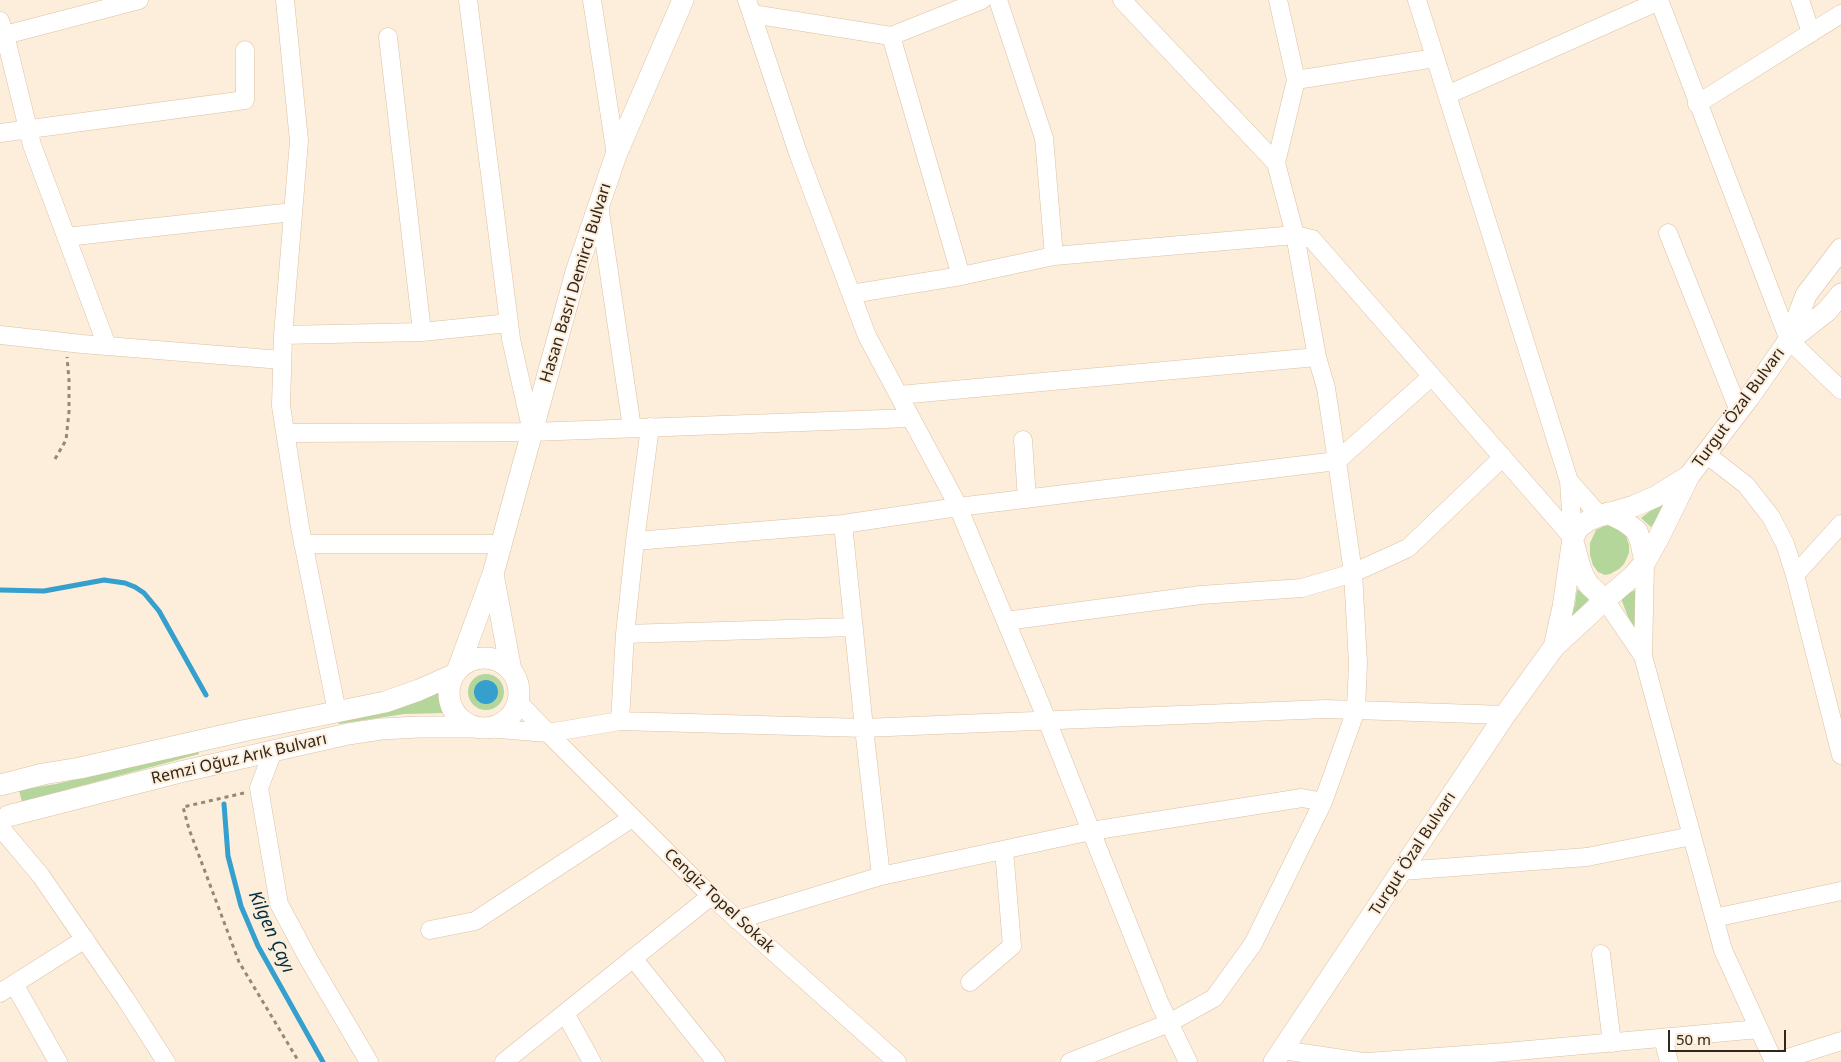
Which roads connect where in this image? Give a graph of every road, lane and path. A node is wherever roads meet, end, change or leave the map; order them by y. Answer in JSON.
{"nodes":[{"id":1,"x":139,"y":0,"type":"edge"},
{"id":2,"x":285,"y":0,"type":"edge"},
{"id":3,"x":468,"y":0,"type":"edge"},
{"id":4,"x":592,"y":0,"type":"edge"},
{"id":5,"x":683,"y":0,"type":"edge"},
{"id":6,"x":982,"y":0,"type":"edge"},
{"id":7,"x":998,"y":0,"type":"edge"},
{"id":8,"x":1122,"y":0,"type":"edge"},
{"id":9,"x":1278,"y":0,"type":"edge"},
{"id":10,"x":1417,"y":0,"type":"edge"},
{"id":11,"x":1659,"y":0,"type":"edge"},
{"id":12,"x":1800,"y":0,"type":"edge"},
{"id":13,"x":749,"y":7,"type":"edge"},
{"id":14,"x":1841,"y":14,"type":"edge"},
{"id":15,"x":3,"y":28,"type":"edge"},
{"id":16,"x":1811,"y":32,"type":"junction"},
{"id":17,"x":891,"y":36,"type":"junction"},
{"id":18,"x":388,"y":37,"type":"dead end"},
{"id":19,"x":245,"y":50,"type":"dead end"},
{"id":20,"x":1435,"y":58,"type":"junction"},
{"id":21,"x":1296,"y":80,"type":"junction"},
{"id":22,"x":1447,"y":95,"type":"junction"},
{"id":23,"x":1697,"y":104,"type":"junction"},
{"id":24,"x":28,"y":128,"type":"junction"},
{"id":25,"x":0,"y":133,"type":"edge"},
{"id":26,"x":616,"y":155,"type":"junction"},
{"id":27,"x":1276,"y":163,"type":"junction"},
{"id":28,"x":599,"y":205,"type":"junction"},
{"id":29,"x":293,"y":212,"type":"junction"},
{"id":30,"x":1668,"y":233,"type":"dead end"},
{"id":31,"x":1295,"y":235,"type":"junction"},
{"id":32,"x":66,"y":237,"type":"junction"},
{"id":33,"x":1841,"y":249,"type":"edge"},
{"id":34,"x":1054,"y":256,"type":"junction"},
{"id":35,"x":962,"y":276,"type":"junction"},
{"id":36,"x":851,"y":294,"type":"junction"},
{"id":37,"x":1841,"y":294,"type":"edge"},
{"id":38,"x":509,"y":323,"type":"junction"},
{"id":39,"x":422,"y":332,"type":"junction"},
{"id":40,"x":0,"y":335,"type":"edge"},
{"id":41,"x":283,"y":335,"type":"junction"},
{"id":42,"x":1789,"y":340,"type":"junction"},
{"id":43,"x":65,"y":342,"type":"junction"},
{"id":44,"x":107,"y":346,"type":"junction"},
{"id":45,"x":1317,"y":357,"type":"junction"},
{"id":46,"x":282,"y":360,"type":"junction"},
{"id":47,"x":1432,"y":376,"type":"junction"},
{"id":48,"x":1841,"y":390,"type":"edge"},
{"id":49,"x":899,"y":395,"type":"junction"},
{"id":50,"x":1739,"y":410,"type":"junction"},
{"id":51,"x":911,"y":418,"type":"junction"},
{"id":52,"x":650,"y":427,"type":"junction"},
{"id":53,"x":632,"y":428,"type":"junction"},
{"id":54,"x":532,"y":432,"type":"junction"},
{"id":55,"x":286,"y":433,"type":"junction"},
{"id":56,"x":1022,"y":440,"type":"dead end"},
{"id":57,"x":1706,"y":454,"type":"junction"},
{"id":58,"x":1503,"y":458,"type":"junction"},
{"id":59,"x":55,"y":459,"type":"dead end"},
{"id":60,"x":1337,"y":461,"type":"junction"},
{"id":61,"x":1689,"y":476,"type":"junction"},
{"id":62,"x":1569,"y":481,"type":"junction"},
{"id":63,"x":1027,"y":499,"type":"junction"},
{"id":64,"x":958,"y":508,"type":"junction"},
{"id":65,"x":1604,"y":514,"type":"junction"},
{"id":66,"x":844,"y":524,"type":"junction"},
{"id":67,"x":1841,"y":524,"type":"edge"},
{"id":68,"x":1572,"y":538,"type":"junction"},
{"id":69,"x":634,"y":541,"type":"junction"},
{"id":70,"x":304,"y":544,"type":"junction"},
{"id":71,"x":502,"y":544,"type":"junction"},
{"id":72,"x":1645,"y":562,"type":"junction"},
{"id":73,"x":1353,"y":573,"type":"junction"},
{"id":74,"x":494,"y":574,"type":"junction"},
{"id":75,"x":1795,"y":575,"type":"junction"},
{"id":76,"x":1604,"y":600,"type":"junction"},
{"id":77,"x":1006,"y":621,"type":"junction"},
{"id":78,"x":854,"y":626,"type":"junction"},
{"id":79,"x":624,"y":634,"type":"junction"},
{"id":80,"x":1554,"y":647,"type":"junction"},
{"id":81,"x":1643,"y":656,"type":"junction"},
{"id":82,"x":510,"y":670,"type":"junction"},
{"id":83,"x":455,"y":672,"type":"junction"},
{"id":84,"x":518,"y":702,"type":"junction"},
{"id":85,"x":1356,"y":710,"type":"junction"},
{"id":86,"x":337,"y":712,"type":"junction"},
{"id":87,"x":1505,"y":715,"type":"junction"},
{"id":88,"x":1047,"y":720,"type":"junction"},
{"id":89,"x":620,"y":721,"type":"junction"},
{"id":90,"x":480,"y":728,"type":"junction"},
{"id":91,"x":864,"y":728,"type":"junction"},
{"id":92,"x":548,"y":733,"type":"junction"},
{"id":93,"x":273,"y":751,"type":"junction"},
{"id":94,"x":1841,"y":755,"type":"edge"},
{"id":95,"x":0,"y":785,"type":"edge"},
{"id":96,"x":0,"y":790,"type":"edge"},
{"id":97,"x":240,"y":794,"type":"dead end"},
{"id":98,"x":1323,"y":802,"type":"junction"},
{"id":99,"x":632,"y":818,"type":"junction"},
{"id":100,"x":3,"y":822,"type":"edge"},
{"id":101,"x":1091,"y":831,"type":"junction"},
{"id":102,"x":1692,"y":836,"type":"junction"},
{"id":103,"x":1004,"y":850,"type":"junction"},
{"id":104,"x":1402,"y":871,"type":"junction"},
{"id":105,"x":881,"y":876,"type":"junction"},
{"id":106,"x":1841,"y":891,"type":"edge"},
{"id":107,"x":710,"y":896,"type":"junction"},
{"id":108,"x":1714,"y":918,"type":"junction"},
{"id":109,"x":737,"y":920,"type":"junction"},
{"id":110,"x":430,"y":930,"type":"dead end"},
{"id":111,"x":85,"y":939,"type":"junction"},
{"id":112,"x":1601,"y":954,"type":"dead end"},
{"id":113,"x":633,"y":958,"type":"junction"},
{"id":114,"x":970,"y":982,"type":"dead end"},
{"id":115,"x":7,"y":989,"type":"edge"},
{"id":116,"x":565,"y":1014,"type":"junction"},
{"id":117,"x":1169,"y":1023,"type":"junction"},
{"id":118,"x":1759,"y":1029,"type":"junction"},
{"id":119,"x":1663,"y":1038,"type":"junction"},
{"id":120,"x":1841,"y":1041,"type":"edge"},
{"id":121,"x":1612,"y":1043,"type":"junction"},
{"id":122,"x":1278,"y":1056,"type":"edge"},
{"id":123,"x":58,"y":1062,"type":"edge"},
{"id":124,"x":166,"y":1062,"type":"edge"},
{"id":125,"x":299,"y":1062,"type":"edge"},
{"id":126,"x":369,"y":1062,"type":"edge"},
{"id":127,"x":504,"y":1062,"type":"edge"},
{"id":128,"x":592,"y":1062,"type":"edge"},
{"id":129,"x":716,"y":1062,"type":"edge"},
{"id":130,"x":897,"y":1062,"type":"edge"},
{"id":131,"x":1070,"y":1062,"type":"edge"},
{"id":132,"x":1188,"y":1062,"type":"edge"},
{"id":133,"x":1365,"y":1062,"type":"edge"},
{"id":134,"x":1669,"y":1062,"type":"edge"},
{"id":135,"x":1774,"y":1062,"type":"edge"}],
"edges":[{"from":1,"to":15,"type":"street"},
{"from":2,"to":29,"type":"street"},
{"from":3,"to":38,"type":"street"},
{"from":4,"to":26,"type":"street"},
{"from":5,"to":26,"type":"main road","name":"Hasan Basri Demirci Bulvarı"},
{"from":6,"to":17,"type":"street"},
{"from":7,"to":34,"type":"street"},
{"from":8,"to":27,"type":"street"},
{"from":9,"to":21,"type":"street"},
{"from":10,"to":20,"type":"street"},
{"from":11,"to":22,"type":"street"},
{"from":11,"to":23,"type":"street"},
{"from":12,"to":16,"type":"street"},
{"from":13,"to":17,"type":"street"},
{"from":13,"to":36,"type":"street"},
{"from":14,"to":16,"type":"street"},
{"from":15,"to":24,"type":"street"},
{"from":16,"to":23,"type":"street"},
{"from":17,"to":35,"type":"street"},
{"from":18,"to":39,"type":"street"},
{"from":19,"to":24,"type":"street"},
{"from":20,"to":21,"type":"street"},
{"from":20,"to":22,"type":"street"},
{"from":21,"to":27,"type":"street"},
{"from":22,"to":62,"type":"street"},
{"from":23,"to":42,"type":"street"},
{"from":24,"to":25,"type":"street"},
{"from":24,"to":32,"type":"street"},
{"from":26,"to":28,"type":"main road","name":"Hasan Basri Demirci Bulvarı"},
{"from":27,"to":31,"type":"street"},
{"from":28,"to":53,"type":"street"},
{"from":28,"to":54,"type":"main road","name":"Hasan Basri Demirci Bulvarı"},
{"from":29,"to":32,"type":"street"},
{"from":29,"to":41,"type":"street"},
{"from":30,"to":50,"type":"street"},
{"from":31,"to":34,"type":"street"},
{"from":31,"to":45,"type":"street"},
{"from":31,"to":47,"type":"street"},
{"from":32,"to":44,"type":"street"},
{"from":33,"to":42,"type":"main road","name":"Turgut Özal Bulvarı"},
{"from":34,"to":35,"type":"street"},
{"from":35,"to":36,"type":"street"},
{"from":36,"to":49,"type":"street"},
{"from":37,"to":42,"type":"main road","name":"Turgut Özal Bulvarı"},
{"from":38,"to":39,"type":"street"},
{"from":38,"to":54,"type":"street"},
{"from":39,"to":41,"type":"street"},
{"from":40,"to":43,"type":"street"},
{"from":41,"to":46,"type":"street"},
{"from":42,"to":48,"type":"street"},
{"from":42,"to":50,"type":"main road","name":"Turgut Özal Bulvarı"},
{"from":43,"to":44,"type":"street"},
{"from":43,"to":59,"type":"path"},
{"from":44,"to":46,"type":"street"},
{"from":45,"to":49,"type":"street"},
{"from":45,"to":60,"type":"street"},
{"from":46,"to":55,"type":"street"},
{"from":47,"to":58,"type":"street"},
{"from":47,"to":60,"type":"street"},
{"from":49,"to":51,"type":"street"},
{"from":50,"to":57,"type":"main road","name":"Turgut Özal Bulvarı"},
{"from":51,"to":52,"type":"street"},
{"from":51,"to":64,"type":"street"},
{"from":52,"to":53,"type":"street"},
{"from":52,"to":69,"type":"street"},
{"from":53,"to":54,"type":"street"},
{"from":54,"to":55,"type":"street"},
{"from":54,"to":71,"type":"main road","name":"Hasan Basri Demirci Bulvarı"},
{"from":55,"to":70,"type":"street"},
{"from":56,"to":63,"type":"street"},
{"from":57,"to":61,"type":"main road","name":"Turgut Özal Bulvarı"},
{"from":57,"to":75,"type":"street"},
{"from":58,"to":68,"type":"street"},
{"from":58,"to":73,"type":"street"},
{"from":60,"to":63,"type":"street"},
{"from":60,"to":73,"type":"street"},
{"from":61,"to":65,"type":"main road","name":"Turgut Özal Bulvarı"},
{"from":61,"to":72,"type":"main road","name":"Turgut Özal Bulvarı"},
{"from":62,"to":65,"type":"street"},
{"from":62,"to":68,"type":"street"},
{"from":63,"to":64,"type":"street"},
{"from":64,"to":66,"type":"street"},
{"from":64,"to":77,"type":"street"},
{"from":65,"to":68,"type":"main road","name":"Turgut Özal Bulvarı"},
{"from":65,"to":72,"type":"main road"},
{"from":66,"to":69,"type":"street"},
{"from":66,"to":78,"type":"street"},
{"from":67,"to":75,"type":"street"},
{"from":68,"to":76,"type":"main road"},
{"from":68,"to":80,"type":"main road","name":"Turgut Özal Bulvarı"},
{"from":69,"to":79,"type":"street"},
{"from":70,"to":71,"type":"street"},
{"from":70,"to":86,"type":"street"},
{"from":71,"to":74,"type":"main road","name":"Hasan Basri Demirci Bulvarı"},
{"from":72,"to":76,"type":"main road","name":"Turgut Özal Bulvarı"},
{"from":72,"to":81,"type":"street"},
{"from":73,"to":77,"type":"street"},
{"from":73,"to":85,"type":"street"},
{"from":74,"to":82,"type":"main road","name":"Hasan Basri Demirci Bulvarı"},
{"from":74,"to":83,"type":"main road","name":"Hasan Basri Demirci Bulvarı"},
{"from":75,"to":94,"type":"street"},
{"from":76,"to":80,"type":"main road","name":"Turgut Özal Bulvarı"},
{"from":76,"to":81,"type":"street"},
{"from":77,"to":88,"type":"street"},
{"from":78,"to":79,"type":"street"},
{"from":78,"to":91,"type":"street"},
{"from":79,"to":89,"type":"street"},
{"from":80,"to":87,"type":"main road","name":"Turgut Özal Bulvarı"},
{"from":81,"to":102,"type":"street"},
{"from":82,"to":83,"type":"main road","name":"Remzi Oğuz Arık Bulvarı"},
{"from":82,"to":84,"type":"main road"},
{"from":83,"to":86,"type":"main road","name":"Remzi Oğuz Arık Bulvarı"},
{"from":83,"to":90,"type":"main road"},
{"from":84,"to":90,"type":"main road","name":"Remzi Oğuz Arık Bulvarı"},
{"from":84,"to":92,"type":"street","name":"Cengiz Topel Sokak"},
{"from":85,"to":87,"type":"street"},
{"from":85,"to":88,"type":"street"},
{"from":85,"to":98,"type":"street"},
{"from":86,"to":95,"type":"main road","name":"Remzi Oğuz Arık Bulvarı"},
{"from":87,"to":104,"type":"main road","name":"Turgut Özal Bulvarı"},
{"from":88,"to":91,"type":"street"},
{"from":88,"to":101,"type":"street"},
{"from":89,"to":91,"type":"street"},
{"from":89,"to":92,"type":"street"},
{"from":90,"to":92,"type":"street"},
{"from":90,"to":93,"type":"main road","name":"Remzi Oğuz Arık Bulvarı"},
{"from":91,"to":105,"type":"street"},
{"from":92,"to":99,"type":"street","name":"Cengiz Topel Sokak"},
{"from":93,"to":100,"type":"main road","name":"Remzi Oğuz Arık Bulvarı"},
{"from":93,"to":126,"type":"street"},
{"from":96,"to":100,"type":"main road"},
{"from":97,"to":125,"type":"path"},
{"from":98,"to":101,"type":"street"},
{"from":98,"to":117,"type":"street"},
{"from":99,"to":107,"type":"street","name":"Cengiz Topel Sokak"},
{"from":99,"to":110,"type":"street"},
{"from":100,"to":111,"type":"street"},
{"from":101,"to":103,"type":"street"},
{"from":101,"to":117,"type":"street"},
{"from":102,"to":104,"type":"street"},
{"from":102,"to":108,"type":"street"},
{"from":103,"to":105,"type":"street"},
{"from":103,"to":114,"type":"street"},
{"from":104,"to":122,"type":"main road","name":"Turgut Özal Bulvarı"},
{"from":105,"to":109,"type":"street"},
{"from":106,"to":108,"type":"street"},
{"from":107,"to":109,"type":"street","name":"Cengiz Topel Sokak"},
{"from":107,"to":113,"type":"street"},
{"from":108,"to":118,"type":"street"},
{"from":109,"to":130,"type":"street","name":"Cengiz Topel Sokak"},
{"from":111,"to":115,"type":"street"},
{"from":111,"to":124,"type":"street"},
{"from":112,"to":121,"type":"street"},
{"from":113,"to":116,"type":"street"},
{"from":113,"to":129,"type":"street"},
{"from":115,"to":123,"type":"street"},
{"from":116,"to":127,"type":"street"},
{"from":116,"to":128,"type":"street"},
{"from":117,"to":131,"type":"street"},
{"from":117,"to":132,"type":"street"},
{"from":118,"to":119,"type":"street"},
{"from":118,"to":135,"type":"street"},
{"from":119,"to":121,"type":"street"},
{"from":119,"to":134,"type":"street"},
{"from":120,"to":135,"type":"street"},
{"from":121,"to":133,"type":"street"},
{"from":122,"to":133,"type":"street"}]}
